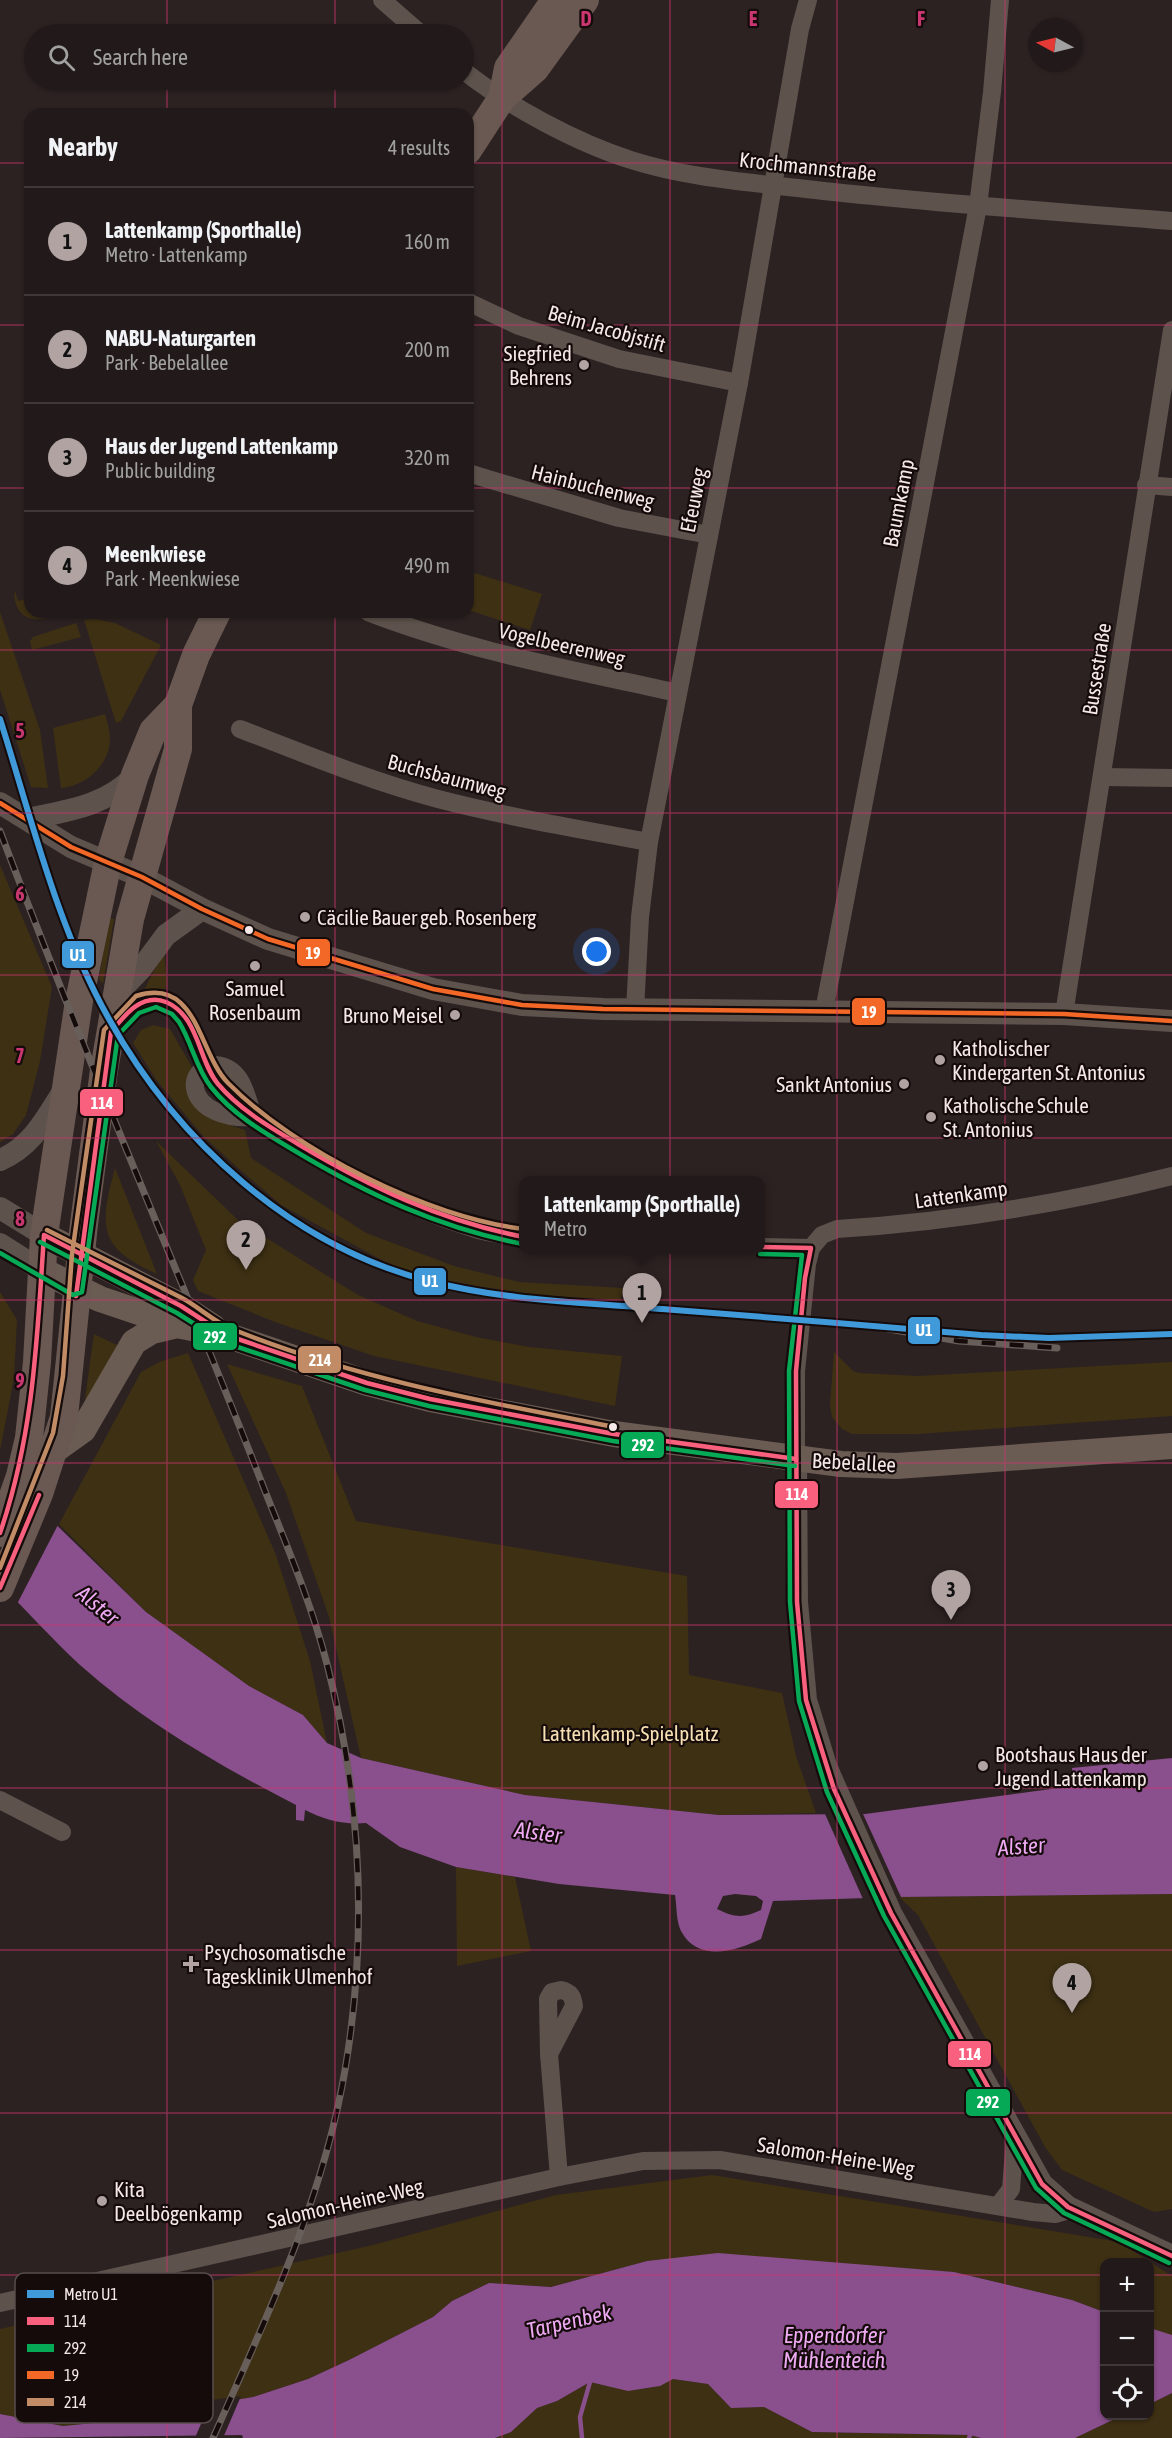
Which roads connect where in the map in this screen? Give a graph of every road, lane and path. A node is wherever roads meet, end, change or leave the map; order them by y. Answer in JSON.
{"nodes":[{"id":1,"x":382,"y":0,"type":"edge"},
{"id":2,"x":555,"y":0,"type":"edge"},
{"id":3,"x":585,"y":0,"type":"edge"},
{"id":4,"x":808,"y":0,"type":"edge"},
{"id":5,"x":1000,"y":0,"type":"edge"},
{"id":6,"x":410,"y":24,"type":"edge"},
{"id":7,"x":474,"y":78,"type":"edge"},
{"id":8,"x":502,"y":98,"type":"junction"},
{"id":9,"x":474,"y":141,"type":"edge"},
{"id":10,"x":771,"y":185,"type":"junction"},
{"id":11,"x":978,"y":206,"type":"junction"},
{"id":12,"x":1172,"y":221,"type":"edge"},
{"id":13,"x":474,"y":305,"type":"edge"},
{"id":14,"x":1172,"y":330,"type":"edge"},
{"id":15,"x":739,"y":382,"type":"junction"},
{"id":16,"x":474,"y":475,"type":"edge"},
{"id":17,"x":1146,"y":484,"type":"junction"},
{"id":18,"x":1172,"y":487,"type":"edge"},
{"id":19,"x":709,"y":536,"type":"junction"},
{"id":20,"x":214,"y":618,"type":"edge"},
{"id":21,"x":386,"y":618,"type":"edge"},
{"id":22,"x":678,"y":693,"type":"junction"},
{"id":23,"x":178,"y":705,"type":"junction"},
{"id":24,"x":240,"y":729,"type":"dead end"},
{"id":25,"x":135,"y":776,"type":"junction"},
{"id":26,"x":1102,"y":777,"type":"junction"},
{"id":27,"x":1172,"y":778,"type":"edge"},
{"id":28,"x":0,"y":803,"type":"edge"},
{"id":29,"x":27,"y":819,"type":"junction"},
{"id":30,"x":649,"y":842,"type":"junction"},
{"id":31,"x":108,"y":862,"type":"junction"},
{"id":32,"x":142,"y":876,"type":"junction"},
{"id":33,"x":202,"y":909,"type":"junction"},
{"id":34,"x":118,"y":993,"type":"junction"},
{"id":35,"x":635,"y":1010,"type":"junction"},
{"id":36,"x":824,"y":1011,"type":"junction"},
{"id":37,"x":1064,"y":1014,"type":"junction"},
{"id":38,"x":1172,"y":1021,"type":"edge"},
{"id":39,"x":111,"y":1032,"type":"junction"},
{"id":40,"x":206,"y":1067,"type":"junction"},
{"id":41,"x":68,"y":1084,"type":"junction"},
{"id":42,"x":253,"y":1116,"type":"junction"},
{"id":43,"x":0,"y":1161,"type":"edge"},
{"id":44,"x":1172,"y":1176,"type":"edge"},
{"id":45,"x":0,"y":1208,"type":"edge"},
{"id":46,"x":44,"y":1235,"type":"junction"},
{"id":47,"x":519,"y":1236,"type":"edge"},
{"id":48,"x":0,"y":1244,"type":"edge"},
{"id":49,"x":765,"y":1247,"type":"edge"},
{"id":50,"x":811,"y":1248,"type":"junction"},
{"id":51,"x":80,"y":1255,"type":"junction"},
{"id":52,"x":41,"y":1270,"type":"junction"},
{"id":53,"x":76,"y":1288,"type":"junction"},
{"id":54,"x":177,"y":1325,"type":"junction"},
{"id":55,"x":226,"y":1335,"type":"junction"},
{"id":56,"x":1172,"y":1446,"type":"edge"},
{"id":57,"x":55,"y":1450,"type":"junction"},
{"id":58,"x":796,"y":1459,"type":"junction"},
{"id":59,"x":30,"y":1485,"type":"junction"},
{"id":60,"x":0,"y":1533,"type":"edge"},
{"id":61,"x":0,"y":1588,"type":"edge"},
{"id":62,"x":0,"y":1800,"type":"edge"},
{"id":63,"x":62,"y":1832,"type":"dead end"},
{"id":64,"x":549,"y":2054,"type":"dead end"},
{"id":65,"x":1015,"y":2137,"type":"junction"},
{"id":66,"x":559,"y":2177,"type":"junction"},
{"id":67,"x":998,"y":2206,"type":"junction"},
{"id":68,"x":1072,"y":2210,"type":"junction"},
{"id":69,"x":1172,"y":2256,"type":"edge"},
{"id":70,"x":133,"y":2273,"type":"edge"},
{"id":71,"x":15,"y":2300,"type":"edge"},
{"id":72,"x":0,"y":2303,"type":"edge"}],
"edges":[{"from":1,"to":6,"type":"street"},
{"from":2,"to":8,"type":"main road"},
{"from":3,"to":8,"type":"main road"},
{"from":4,"to":10,"type":"street","name":"Efeuweg"},
{"from":5,"to":11,"type":"street","name":"Baumkamp"},
{"from":7,"to":8,"type":"street","name":"Krochmannstraße"},
{"from":8,"to":9,"type":"main road"},
{"from":8,"to":10,"type":"street","name":"Krochmannstraße"},
{"from":10,"to":11,"type":"street","name":"Krochmannstraße"},
{"from":10,"to":15,"type":"street","name":"Efeuweg"},
{"from":11,"to":12,"type":"street","name":"Krochmannstraße"},
{"from":11,"to":36,"type":"street","name":"Baumkamp"},
{"from":13,"to":15,"type":"street","name":"Beim Jacobjstift"},
{"from":14,"to":17,"type":"street","name":"Bussestraße"},
{"from":15,"to":19,"type":"street","name":"Efeuweg"},
{"from":16,"to":19,"type":"street","name":"Hainbuchenweg"},
{"from":17,"to":18,"type":"street"},
{"from":17,"to":26,"type":"street","name":"Bussestraße"},
{"from":19,"to":22,"type":"street","name":"Efeuweg"},
{"from":20,"to":23,"type":"main road"},
{"from":21,"to":22,"type":"street","name":"Vogelbeerenweg"},
{"from":22,"to":30,"type":"street","name":"Efeuweg"},
{"from":23,"to":25,"type":"main road"},
{"from":23,"to":32,"type":"main road"},
{"from":24,"to":30,"type":"street","name":"Buchsbaumweg"},
{"from":25,"to":29,"type":"street"},
{"from":25,"to":31,"type":"main road"},
{"from":26,"to":27,"type":"street"},
{"from":26,"to":37,"type":"street","name":"Bussestraße"},
{"from":28,"to":29,"type":"street"},
{"from":29,"to":31,"type":"street"},
{"from":30,"to":35,"type":"street","name":"Efeuweg"},
{"from":31,"to":32,"type":"street"},
{"from":31,"to":41,"type":"main road"},
{"from":32,"to":33,"type":"street"},
{"from":32,"to":34,"type":"main road"},
{"from":33,"to":34,"type":"street"},
{"from":33,"to":35,"type":"street"},
{"from":34,"to":39,"type":"main road"},
{"from":35,"to":36,"type":"street"},
{"from":36,"to":37,"type":"street"},
{"from":37,"to":38,"type":"street"},
{"from":39,"to":40,"type":"street"},
{"from":39,"to":51,"type":"main road"},
{"from":40,"to":42,"type":"street"},
{"from":40,"to":42,"type":"street"},
{"from":41,"to":43,"type":"street"},
{"from":41,"to":46,"type":"main road"},
{"from":42,"to":47,"type":"street"},
{"from":44,"to":50,"type":"street","name":"Lattenkamp"},
{"from":45,"to":46,"type":"street","name":"Bebelallee"},
{"from":46,"to":51,"type":"main road","name":"Bebelallee"},
{"from":46,"to":52,"type":"main road"},
{"from":48,"to":52,"type":"street","name":"Bebelallee"},
{"from":49,"to":50,"type":"street"},
{"from":50,"to":58,"type":"street"},
{"from":51,"to":53,"type":"main road"},
{"from":51,"to":55,"type":"main road","name":"Bebelallee"},
{"from":52,"to":53,"type":"main road","name":"Bebelallee"},
{"from":52,"to":59,"type":"main road"},
{"from":53,"to":54,"type":"main road","name":"Bebelallee"},
{"from":53,"to":57,"type":"main road"},
{"from":54,"to":55,"type":"main road","name":"Bebelallee"},
{"from":54,"to":57,"type":"main road"},
{"from":55,"to":58,"type":"main road","name":"Bebelallee"},
{"from":56,"to":58,"type":"main road","name":"Bebelallee"},
{"from":57,"to":59,"type":"main road"},
{"from":58,"to":65,"type":"street"},
{"from":59,"to":60,"type":"main road"},
{"from":59,"to":61,"type":"main road"},
{"from":62,"to":63,"type":"street"},
{"from":64,"to":66,"type":"street"},
{"from":65,"to":67,"type":"street"},
{"from":65,"to":68,"type":"street"},
{"from":66,"to":67,"type":"street","name":"Salomon-Heine-Weg"},
{"from":66,"to":70,"type":"street","name":"Salomon-Heine-Weg"},
{"from":67,"to":68,"type":"street","name":"Salomon-Heine-Weg"},
{"from":68,"to":69,"type":"street"},
{"from":71,"to":72,"type":"street","name":"Salomon-Heine-Weg"}]}
